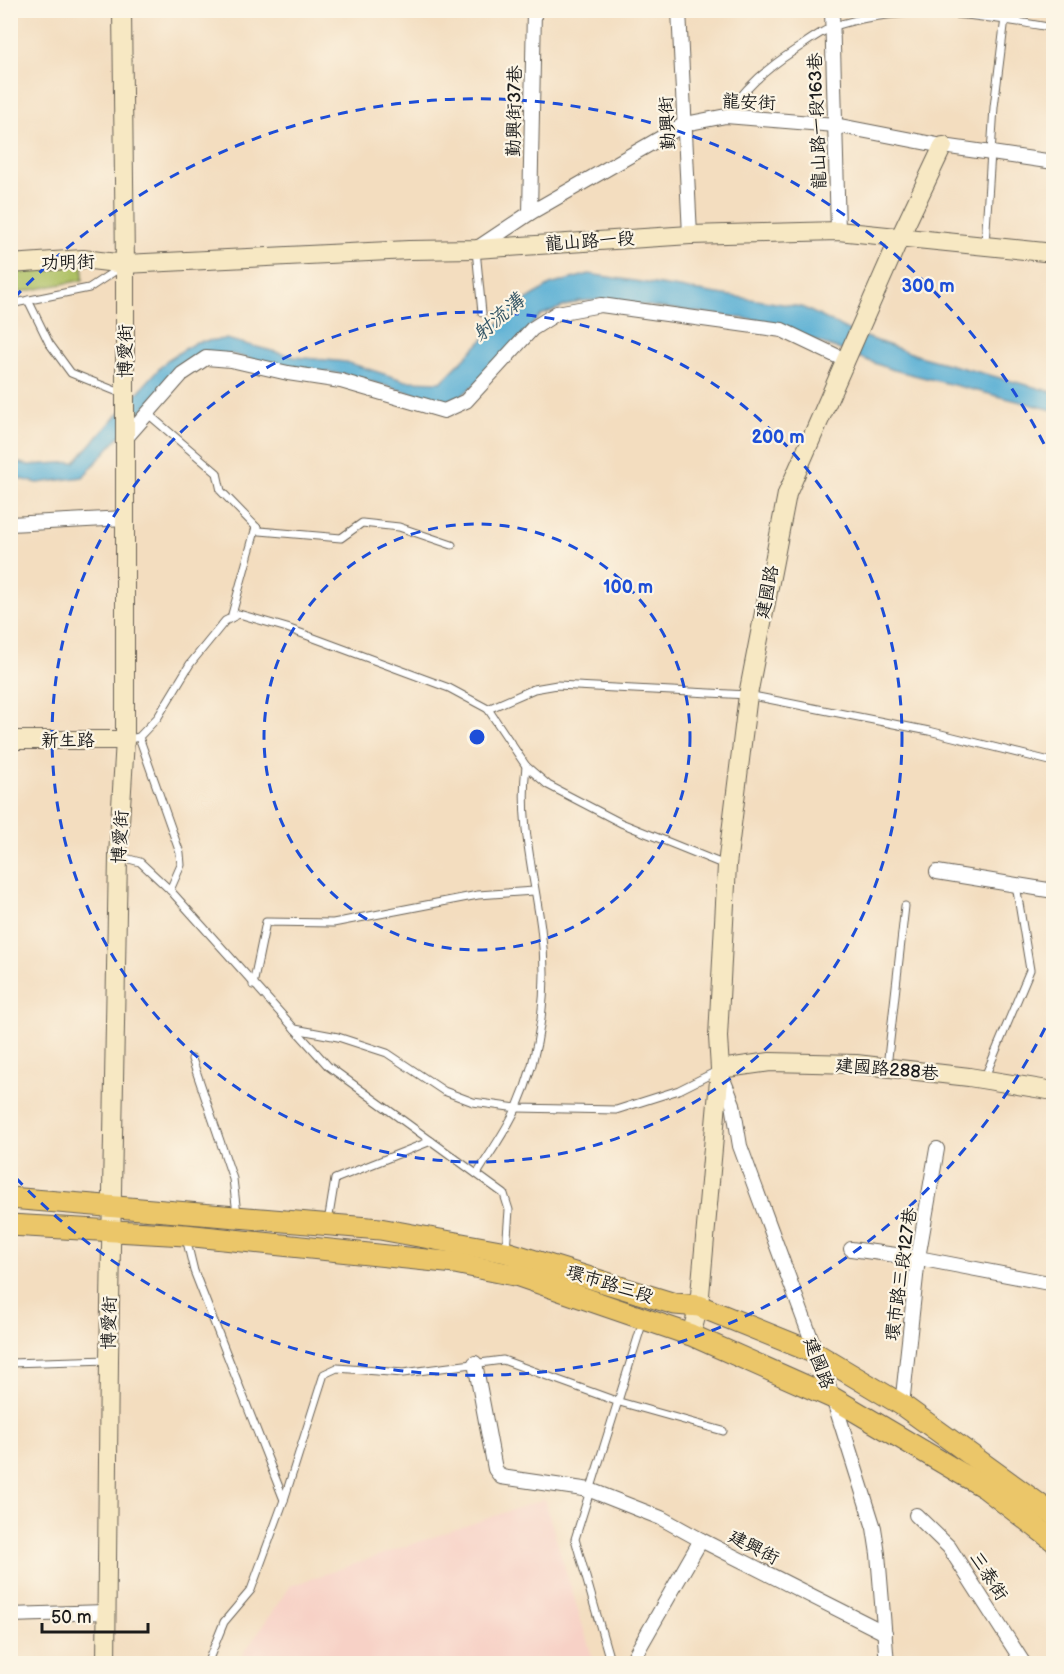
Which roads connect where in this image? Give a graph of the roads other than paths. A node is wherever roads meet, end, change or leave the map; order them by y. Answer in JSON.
{"nodes":[{"id":1,"x":122,"y":10,"type":"edge"},
{"id":2,"x":534,"y":10,"type":"edge"},
{"id":3,"x":679,"y":10,"type":"edge"},
{"id":4,"x":832,"y":10,"type":"edge"},
{"id":5,"x":1006,"y":10,"type":"edge"},
{"id":6,"x":1005,"y":20,"type":"junction"},
{"id":7,"x":833,"y":27,"type":"junction"},
{"id":8,"x":1053,"y":28,"type":"edge"},
{"id":9,"x":726,"y":116,"type":"junction"},
{"id":10,"x":685,"y":124,"type":"junction"},
{"id":11,"x":835,"y":125,"type":"junction"},
{"id":12,"x":943,"y":146,"type":"junction"},
{"id":13,"x":991,"y":153,"type":"junction"},
{"id":14,"x":1053,"y":162,"type":"edge"},
{"id":15,"x":530,"y":213,"type":"junction"},
{"id":16,"x":838,"y":231,"type":"junction"},
{"id":17,"x":690,"y":235,"type":"junction"},
{"id":18,"x":899,"y":239,"type":"junction"},
{"id":19,"x":985,"y":247,"type":"junction"},
{"id":20,"x":476,"y":249,"type":"junction"},
{"id":21,"x":1053,"y":253,"type":"edge"},
{"id":22,"x":10,"y":264,"type":"edge"},
{"id":23,"x":125,"y":264,"type":"junction"},
{"id":24,"x":28,"y":300,"type":"junction"},
{"id":25,"x":10,"y":304,"type":"edge"},
{"id":26,"x":482,"y":314,"type":"dead end"},
{"id":27,"x":846,"y":358,"type":"junction"},
{"id":28,"x":147,"y":413,"type":"junction"},
{"id":29,"x":125,"y":418,"type":"junction"},
{"id":30,"x":125,"y":518,"type":"junction"},
{"id":31,"x":10,"y":524,"type":"edge"},
{"id":32,"x":256,"y":527,"type":"junction"},
{"id":33,"x":452,"y":545,"type":"dead end"},
{"id":34,"x":231,"y":618,"type":"junction"},
{"id":35,"x":748,"y":695,"type":"junction"},
{"id":36,"x":488,"y":709,"type":"junction"},
{"id":37,"x":132,"y":739,"type":"junction"},
{"id":38,"x":10,"y":740,"type":"edge"},
{"id":39,"x":1053,"y":762,"type":"edge"},
{"id":40,"x":526,"y":766,"type":"junction"},
{"id":41,"x":118,"y":856,"type":"junction"},
{"id":42,"x":727,"y":866,"type":"junction"},
{"id":43,"x":937,"y":872,"type":"dead end"},
{"id":44,"x":1016,"y":885,"type":"junction"},
{"id":45,"x":170,"y":890,"type":"junction"},
{"id":46,"x":534,"y":891,"type":"junction"},
{"id":47,"x":1053,"y":891,"type":"edge"},
{"id":48,"x":905,"y":906,"type":"dead end"},
{"id":49,"x":253,"y":985,"type":"junction"},
{"id":50,"x":295,"y":1029,"type":"junction"},
{"id":51,"x":192,"y":1059,"type":"dead end"},
{"id":52,"x":886,"y":1068,"type":"junction"},
{"id":53,"x":720,"y":1069,"type":"junction"},
{"id":54,"x":984,"y":1079,"type":"junction"},
{"id":55,"x":1053,"y":1091,"type":"edge"},
{"id":56,"x":517,"y":1108,"type":"junction"},
{"id":57,"x":431,"y":1141,"type":"junction"},
{"id":58,"x":937,"y":1149,"type":"dead end"},
{"id":59,"x":477,"y":1174,"type":"junction"},
{"id":60,"x":10,"y":1198,"type":"edge"},
{"id":61,"x":112,"y":1206,"type":"junction"},
{"id":62,"x":237,"y":1216,"type":"junction"},
{"id":63,"x":328,"y":1224,"type":"junction"},
{"id":64,"x":10,"y":1225,"type":"edge"},
{"id":65,"x":111,"y":1230,"type":"junction"},
{"id":66,"x":185,"y":1235,"type":"junction"},
{"id":67,"x":851,"y":1249,"type":"dead end"},
{"id":68,"x":506,"y":1252,"type":"junction"},
{"id":69,"x":918,"y":1258,"type":"junction"},
{"id":70,"x":1053,"y":1284,"type":"edge"},
{"id":71,"x":699,"y":1306,"type":"junction"},
{"id":72,"x":644,"y":1319,"type":"junction"},
{"id":73,"x":692,"y":1335,"type":"junction"},
{"id":74,"x":815,"y":1353,"type":"junction"},
{"id":75,"x":109,"y":1360,"type":"junction"},
{"id":76,"x":10,"y":1363,"type":"edge"},
{"id":77,"x":475,"y":1363,"type":"junction"},
{"id":78,"x":833,"y":1398,"type":"junction"},
{"id":79,"x":616,"y":1401,"type":"junction"},
{"id":80,"x":902,"y":1405,"type":"junction"},
{"id":81,"x":723,"y":1431,"type":"dead end"},
{"id":82,"x":590,"y":1490,"type":"junction"},
{"id":83,"x":284,"y":1500,"type":"junction"},
{"id":84,"x":916,"y":1515,"type":"dead end"},
{"id":85,"x":1053,"y":1515,"type":"edge"},
{"id":86,"x":701,"y":1540,"type":"junction"},
{"id":87,"x":1053,"y":1541,"type":"edge"},
{"id":88,"x":106,"y":1612,"type":"junction"},
{"id":89,"x":10,"y":1615,"type":"edge"},
{"id":90,"x":885,"y":1633,"type":"junction"},
{"id":91,"x":106,"y":1664,"type":"edge"},
{"id":92,"x":207,"y":1664,"type":"edge"},
{"id":93,"x":611,"y":1664,"type":"edge"},
{"id":94,"x":630,"y":1664,"type":"edge"},
{"id":95,"x":887,"y":1664,"type":"edge"},
{"id":96,"x":1024,"y":1664,"type":"edge"}],
"edges":[{"from":1,"to":23,"type":"street","name":"博愛街"},
{"from":2,"to":15,"type":"street","name":"勤興街37巷"},
{"from":3,"to":10,"type":"street","name":"勤興街"},
{"from":4,"to":7,"type":"street","name":"龍山路一段163巷"},
{"from":5,"to":6,"type":"lane"},
{"from":6,"to":7,"type":"lane"},
{"from":6,"to":8,"type":"lane"},
{"from":6,"to":13,"type":"lane"},
{"from":7,"to":9,"type":"lane"},
{"from":7,"to":11,"type":"street","name":"龍山路一段163巷"},
{"from":9,"to":10,"type":"street","name":"龍安街"},
{"from":9,"to":11,"type":"street","name":"龍安街"},
{"from":10,"to":15,"type":"street","name":"龍安街"},
{"from":10,"to":17,"type":"street","name":"勤興街"},
{"from":11,"to":12,"type":"street","name":"龍安街"},
{"from":11,"to":16,"type":"street","name":"龍山路一段163巷"},
{"from":12,"to":13,"type":"street","name":"龍安街"},
{"from":12,"to":18,"type":"street","name":"建國路"},
{"from":13,"to":14,"type":"street","name":"龍安街"},
{"from":13,"to":19,"type":"lane"},
{"from":15,"to":20,"type":"street","name":"龍安街"},
{"from":16,"to":17,"type":"street","name":"龍山路一段"},
{"from":16,"to":18,"type":"street","name":"龍山路一段"},
{"from":17,"to":20,"type":"street","name":"龍山路一段"},
{"from":18,"to":19,"type":"street","name":"龍山路一段"},
{"from":18,"to":27,"type":"street","name":"建國路"},
{"from":19,"to":21,"type":"street","name":"龍山路一段"},
{"from":20,"to":23,"type":"street","name":"龍山路一段"},
{"from":20,"to":26,"type":"lane"},
{"from":22,"to":23,"type":"street","name":"功明街"},
{"from":23,"to":24,"type":"lane"},
{"from":23,"to":29,"type":"street","name":"博愛街"},
{"from":24,"to":25,"type":"lane"},
{"from":24,"to":29,"type":"lane"},
{"from":27,"to":28,"type":"street"},
{"from":27,"to":35,"type":"street","name":"建國路"},
{"from":28,"to":29,"type":"street"},
{"from":28,"to":32,"type":"lane"},
{"from":29,"to":30,"type":"street","name":"博愛街"},
{"from":30,"to":31,"type":"street"},
{"from":30,"to":37,"type":"street","name":"博愛街"},
{"from":32,"to":33,"type":"lane"},
{"from":32,"to":34,"type":"lane"},
{"from":34,"to":36,"type":"lane"},
{"from":34,"to":37,"type":"lane"},
{"from":35,"to":36,"type":"lane"},
{"from":35,"to":39,"type":"lane"},
{"from":35,"to":42,"type":"street","name":"建國路"},
{"from":36,"to":40,"type":"lane"},
{"from":37,"to":38,"type":"street","name":"新生路"},
{"from":37,"to":41,"type":"street","name":"博愛街"},
{"from":37,"to":45,"type":"lane"},
{"from":40,"to":42,"type":"lane"},
{"from":40,"to":46,"type":"lane"},
{"from":41,"to":45,"type":"lane"},
{"from":41,"to":61,"type":"street","name":"博愛街"},
{"from":42,"to":53,"type":"street","name":"建國路"},
{"from":43,"to":44,"type":"street"},
{"from":44,"to":47,"type":"street"},
{"from":44,"to":54,"type":"lane"},
{"from":45,"to":49,"type":"lane"},
{"from":46,"to":49,"type":"lane"},
{"from":46,"to":56,"type":"lane"},
{"from":48,"to":52,"type":"lane"},
{"from":49,"to":50,"type":"lane"},
{"from":50,"to":56,"type":"lane"},
{"from":50,"to":57,"type":"lane"},
{"from":51,"to":62,"type":"lane"},
{"from":52,"to":53,"type":"street","name":"建國路288巷"},
{"from":52,"to":54,"type":"street","name":"建國路288巷"},
{"from":53,"to":56,"type":"lane"},
{"from":53,"to":71,"type":"street","name":"建國路"},
{"from":53,"to":74,"type":"street","name":"建國路"},
{"from":54,"to":55,"type":"street","name":"建國路288巷"},
{"from":56,"to":59,"type":"lane"},
{"from":57,"to":59,"type":"lane"},
{"from":57,"to":63,"type":"lane"},
{"from":58,"to":69,"type":"street","name":"環市路三段127巷"},
{"from":59,"to":68,"type":"lane"},
{"from":60,"to":61,"type":"main road","name":"環市路三段"},
{"from":61,"to":62,"type":"main road","name":"環市路三段"},
{"from":61,"to":65,"type":"street","name":"博愛街"},
{"from":62,"to":63,"type":"main road","name":"環市路三段"},
{"from":63,"to":68,"type":"main road","name":"環市路三段"},
{"from":64,"to":65,"type":"main road","name":"環市路三段"},
{"from":65,"to":66,"type":"main road","name":"環市路三段"},
{"from":65,"to":75,"type":"street","name":"博愛街"},
{"from":66,"to":72,"type":"main road","name":"環市路三段"},
{"from":66,"to":83,"type":"lane"},
{"from":67,"to":69,"type":"street"},
{"from":68,"to":71,"type":"main road","name":"環市路三段"},
{"from":69,"to":70,"type":"street"},
{"from":69,"to":80,"type":"street","name":"環市路三段127巷"},
{"from":71,"to":73,"type":"street","name":"建國路"},
{"from":71,"to":74,"type":"main road","name":"環市路三段"},
{"from":72,"to":73,"type":"main road","name":"環市路三段"},
{"from":72,"to":79,"type":"lane"},
{"from":73,"to":78,"type":"main road","name":"環市路三段"},
{"from":74,"to":78,"type":"street","name":"建國路"},
{"from":74,"to":80,"type":"main road","name":"環市路三段"},
{"from":75,"to":76,"type":"lane"},
{"from":75,"to":88,"type":"street","name":"博愛街"},
{"from":77,"to":79,"type":"lane"},
{"from":77,"to":82,"type":"street"},
{"from":77,"to":83,"type":"lane"},
{"from":78,"to":87,"type":"main road","name":"環市路三段"},
{"from":78,"to":90,"type":"street","name":"建國路"},
{"from":79,"to":81,"type":"lane"},
{"from":79,"to":82,"type":"lane"},
{"from":80,"to":85,"type":"main road","name":"環市路三段"},
{"from":82,"to":86,"type":"street"},
{"from":82,"to":93,"type":"lane"},
{"from":83,"to":92,"type":"lane"},
{"from":84,"to":96,"type":"street","name":"三泰街"},
{"from":86,"to":90,"type":"street","name":"建興街"},
{"from":86,"to":94,"type":"street","name":"建興街"},
{"from":88,"to":89,"type":"street"},
{"from":88,"to":91,"type":"street","name":"博愛街"},
{"from":90,"to":95,"type":"street","name":"建國路"}]}
